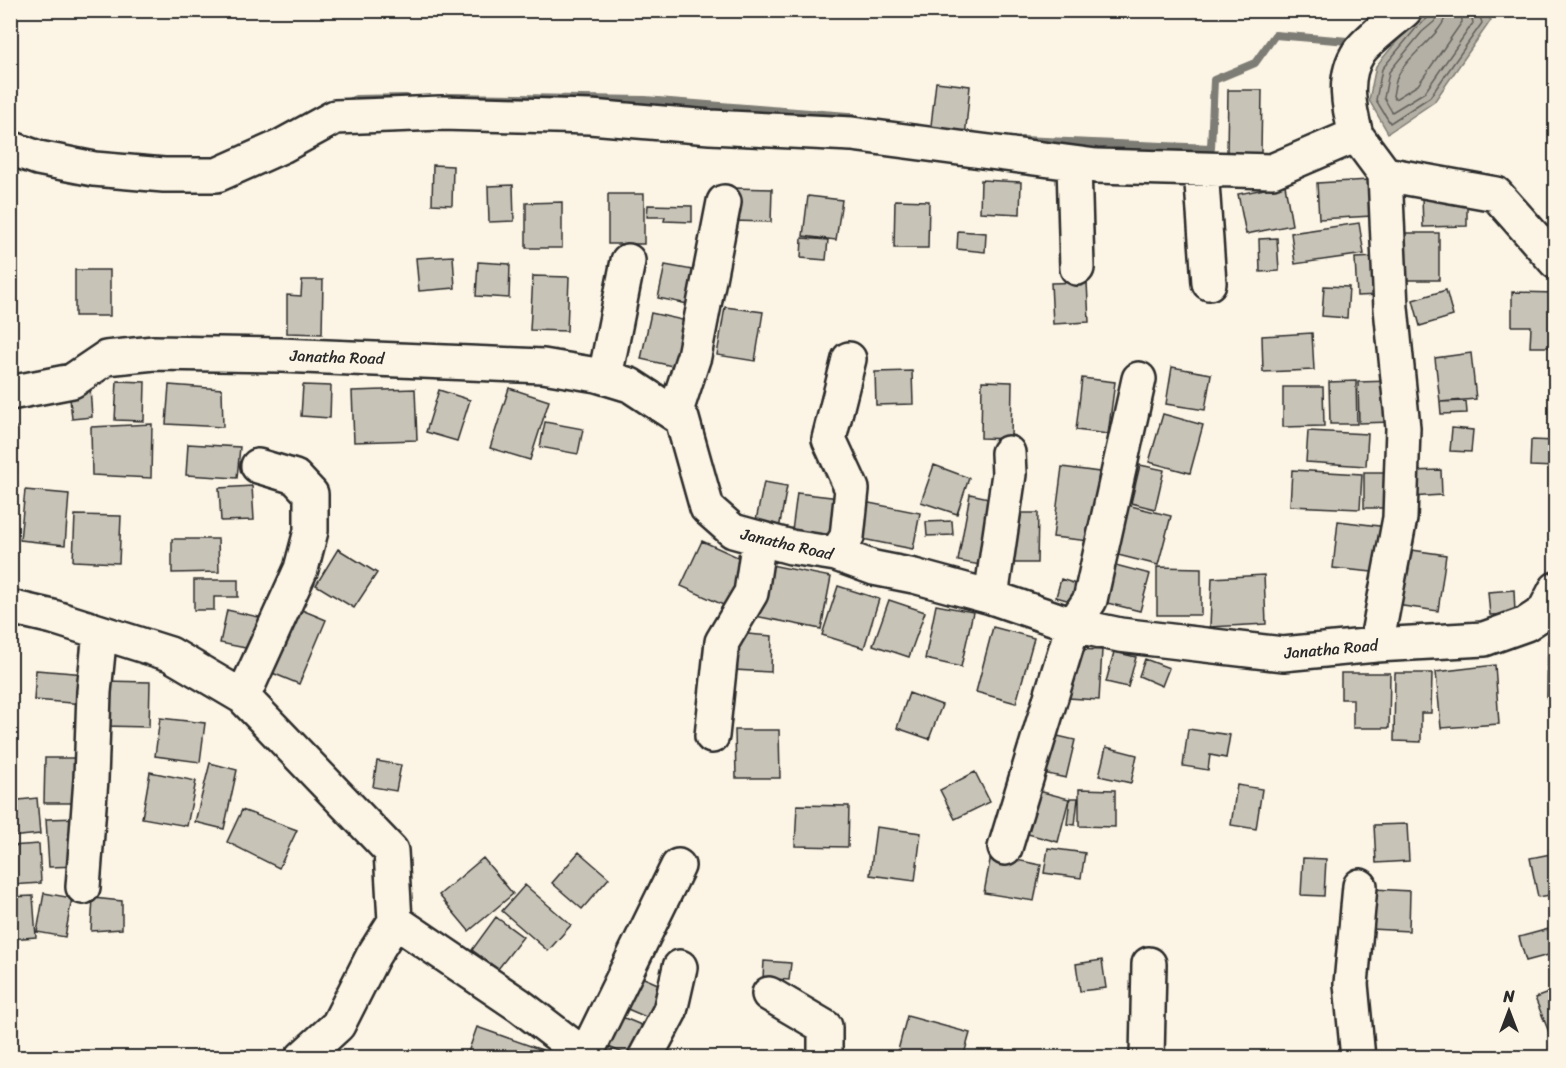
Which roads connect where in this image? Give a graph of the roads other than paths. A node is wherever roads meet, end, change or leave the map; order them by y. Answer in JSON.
{"nodes":[{"id":1,"x":1405,"y":10,"type":"edge"},
{"id":2,"x":1356,"y":135,"type":"junction"},
{"id":3,"x":10,"y":148,"type":"edge"},
{"id":4,"x":1074,"y":164,"type":"junction"},
{"id":5,"x":1202,"y":170,"type":"junction"},
{"id":6,"x":1385,"y":174,"type":"junction"},
{"id":7,"x":724,"y":202,"type":"dead end"},
{"id":8,"x":627,"y":261,"type":"dead end"},
{"id":9,"x":1556,"y":262,"type":"edge"},
{"id":10,"x":1077,"y":268,"type":"dead end"},
{"id":11,"x":1209,"y":283,"type":"dead end"},
{"id":12,"x":849,"y":358,"type":"dead end"},
{"id":13,"x":605,"y":377,"type":"junction"},
{"id":14,"x":1139,"y":380,"type":"dead end"},
{"id":15,"x":10,"y":393,"type":"edge"},
{"id":16,"x":675,"y":414,"type":"junction"},
{"id":17,"x":1008,"y":453,"type":"dead end"},
{"id":18,"x":258,"y":466,"type":"dead end"},
{"id":19,"x":759,"y":539,"type":"junction"},
{"id":20,"x":837,"y":554,"type":"junction"},
{"id":21,"x":991,"y":597,"type":"junction"},
{"id":22,"x":10,"y":607,"type":"edge"},
{"id":23,"x":1552,"y":608,"type":"edge"},
{"id":24,"x":1073,"y":625,"type":"junction"},
{"id":25,"x":99,"y":632,"type":"junction"},
{"id":26,"x":1376,"y":645,"type":"junction"},
{"id":27,"x":243,"y":697,"type":"junction"},
{"id":28,"x":712,"y":736,"type":"dead end"},
{"id":29,"x":1005,"y":848,"type":"dead end"},
{"id":30,"x":678,"y":866,"type":"dead end"},
{"id":31,"x":1360,"y":886,"type":"dead end"},
{"id":32,"x":83,"y":887,"type":"dead end"},
{"id":33,"x":395,"y":921,"type":"junction"},
{"id":34,"x":1149,"y":964,"type":"dead end"},
{"id":35,"x":680,"y":967,"type":"dead end"},
{"id":36,"x":769,"y":994,"type":"dead end"},
{"id":37,"x":574,"y":1053,"type":"edge"},
{"id":38,"x":302,"y":1058,"type":"edge"},
{"id":39,"x":645,"y":1058,"type":"edge"},
{"id":40,"x":825,"y":1058,"type":"edge"},
{"id":41,"x":1147,"y":1058,"type":"edge"},
{"id":42,"x":1358,"y":1058,"type":"edge"}],
"edges":[{"from":1,"to":2,"type":"street"},
{"from":2,"to":5,"type":"street"},
{"from":2,"to":6,"type":"street"},
{"from":3,"to":4,"type":"street"},
{"from":4,"to":5,"type":"street"},
{"from":4,"to":10,"type":"street"},
{"from":5,"to":11,"type":"street"},
{"from":6,"to":9,"type":"street"},
{"from":6,"to":26,"type":"street"},
{"from":7,"to":16,"type":"street"},
{"from":8,"to":13,"type":"street"},
{"from":12,"to":20,"type":"street"},
{"from":13,"to":15,"type":"street","name":"Janatha Road"},
{"from":13,"to":16,"type":"street","name":"Janatha Road"},
{"from":14,"to":24,"type":"street"},
{"from":16,"to":19,"type":"street","name":"Janatha Road"},
{"from":17,"to":21,"type":"street"},
{"from":18,"to":27,"type":"street"},
{"from":19,"to":20,"type":"street","name":"Janatha Road"},
{"from":19,"to":28,"type":"street"},
{"from":20,"to":21,"type":"street","name":"Janatha Road"},
{"from":21,"to":24,"type":"street","name":"Janatha Road"},
{"from":22,"to":25,"type":"street"},
{"from":23,"to":26,"type":"street","name":"Janatha Road"},
{"from":24,"to":26,"type":"street","name":"Janatha Road"},
{"from":24,"to":29,"type":"street"},
{"from":25,"to":27,"type":"street"},
{"from":25,"to":32,"type":"street"},
{"from":27,"to":33,"type":"street"},
{"from":30,"to":37,"type":"street"},
{"from":31,"to":42,"type":"street"},
{"from":33,"to":37,"type":"street"},
{"from":33,"to":38,"type":"street"},
{"from":34,"to":41,"type":"street"},
{"from":35,"to":39,"type":"street"},
{"from":36,"to":40,"type":"street"}]}
